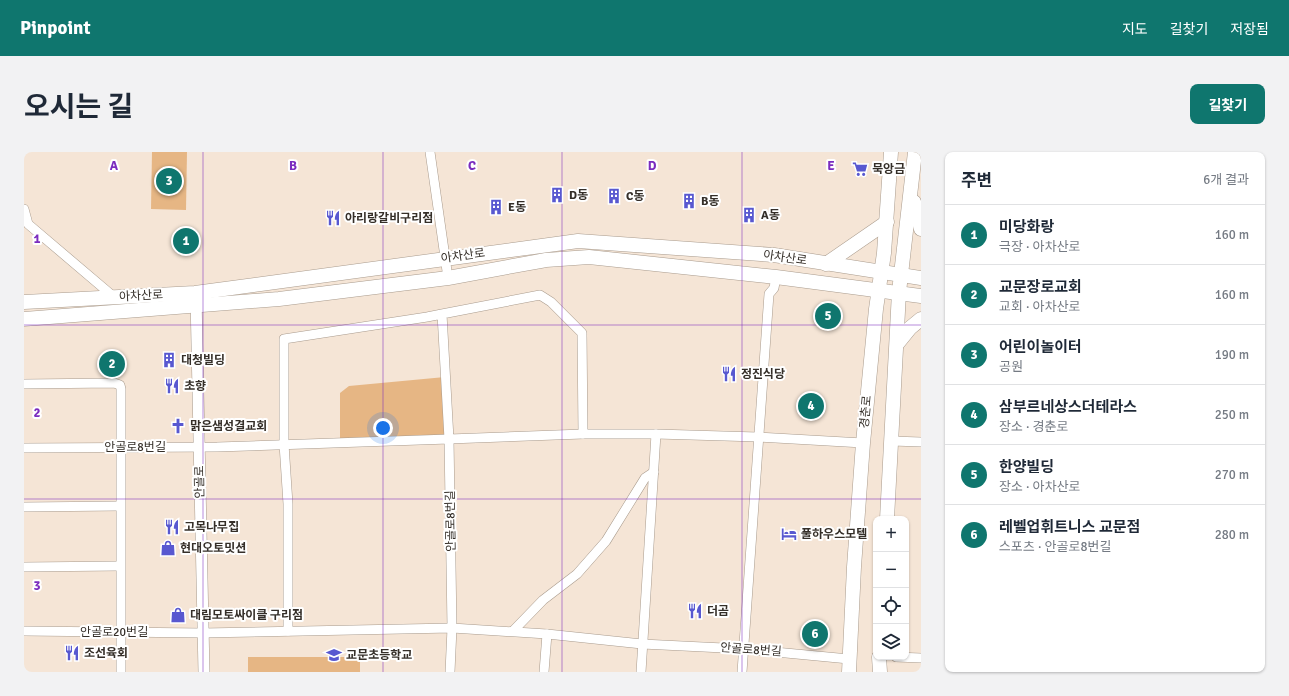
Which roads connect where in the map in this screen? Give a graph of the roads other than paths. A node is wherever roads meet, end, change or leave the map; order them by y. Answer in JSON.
{"nodes":[{"id":1,"x":430,"y":152,"type":"edge"},
{"id":2,"x":891,"y":152,"type":"edge"},
{"id":3,"x":915,"y":152,"type":"edge"},
{"id":4,"x":912,"y":191,"type":"junction"},
{"id":5,"x":24,"y":209,"type":"edge"},
{"id":6,"x":887,"y":222,"type":"junction"},
{"id":7,"x":921,"y":229,"type":"edge"},
{"id":8,"x":447,"y":258,"type":"junction"},
{"id":9,"x":826,"y":264,"type":"junction"},
{"id":10,"x":881,"y":272,"type":"junction"},
{"id":11,"x":902,"y":275,"type":"junction"},
{"id":12,"x":776,"y":277,"type":"junction"},
{"id":13,"x":448,"y":278,"type":"junction"},
{"id":14,"x":921,"y":278,"type":"edge"},
{"id":15,"x":878,"y":290,"type":"junction"},
{"id":16,"x":900,"y":292,"type":"junction"},
{"id":17,"x":195,"y":293,"type":"junction"},
{"id":18,"x":921,"y":296,"type":"edge"},
{"id":19,"x":114,"y":297,"type":"junction"},
{"id":20,"x":24,"y":302,"type":"edge"},
{"id":21,"x":196,"y":307,"type":"junction"},
{"id":22,"x":442,"y":314,"type":"junction"},
{"id":23,"x":24,"y":319,"type":"edge"},
{"id":24,"x":921,"y":319,"type":"edge"},
{"id":25,"x":897,"y":344,"type":"junction"},
{"id":26,"x":24,"y":384,"type":"edge"},
{"id":27,"x":583,"y":434,"type":"junction"},
{"id":28,"x":656,"y":434,"type":"junction"},
{"id":29,"x":758,"y":437,"type":"junction"},
{"id":30,"x":449,"y":440,"type":"junction"},
{"id":31,"x":892,"y":441,"type":"junction"},
{"id":32,"x":921,"y":442,"type":"edge"},
{"id":33,"x":863,"y":443,"type":"junction"},
{"id":34,"x":284,"y":444,"type":"junction"},
{"id":35,"x":200,"y":447,"type":"junction"},
{"id":36,"x":24,"y":448,"type":"edge"},
{"id":37,"x":121,"y":448,"type":"junction"},
{"id":38,"x":654,"y":472,"type":"junction"},
{"id":39,"x":120,"y":506,"type":"junction"},
{"id":40,"x":24,"y":507,"type":"edge"},
{"id":41,"x":887,"y":516,"type":"edge"},
{"id":42,"x":120,"y":566,"type":"junction"},
{"id":43,"x":24,"y":567,"type":"edge"},
{"id":44,"x":452,"y":628,"type":"junction"},
{"id":45,"x":288,"y":631,"type":"junction"},
{"id":46,"x":513,"y":631,"type":"junction"},
{"id":47,"x":24,"y":632,"type":"edge"},
{"id":48,"x":121,"y":632,"type":"junction"},
{"id":49,"x":203,"y":633,"type":"junction"},
{"id":50,"x":547,"y":634,"type":"junction"},
{"id":51,"x":642,"y":644,"type":"junction"},
{"id":52,"x":744,"y":649,"type":"junction"},
{"id":53,"x":909,"y":658,"type":"edge"},
{"id":54,"x":921,"y":658,"type":"edge"},
{"id":55,"x":879,"y":660,"type":"edge"},
{"id":56,"x":849,"y":665,"type":"edge"},
{"id":57,"x":121,"y":672,"type":"edge"},
{"id":58,"x":204,"y":672,"type":"edge"},
{"id":59,"x":450,"y":672,"type":"edge"},
{"id":60,"x":544,"y":672,"type":"edge"},
{"id":61,"x":641,"y":672,"type":"edge"},
{"id":62,"x":742,"y":672,"type":"edge"},
{"id":63,"x":880,"y":672,"type":"edge"}],
"edges":[{"from":1,"to":8,"type":"street"},
{"from":2,"to":6,"type":"main road","name":"경춘로"},
{"from":3,"to":4,"type":"main road"},
{"from":4,"to":7,"type":"main road"},
{"from":4,"to":11,"type":"main road"},
{"from":5,"to":19,"type":"street"},
{"from":6,"to":9,"type":"main road"},
{"from":6,"to":10,"type":"main road","name":"경춘로"},
{"from":8,"to":9,"type":"main road","name":"아차산로"},
{"from":8,"to":13,"type":"street"},
{"from":8,"to":17,"type":"main road","name":"아차산로"},
{"from":9,"to":10,"type":"main road","name":"아차산로"},
{"from":10,"to":11,"type":"main road","name":"아차산로"},
{"from":10,"to":15,"type":"main road","name":"경춘로"},
{"from":11,"to":14,"type":"main road","name":"아차산로"},
{"from":11,"to":16,"type":"main road"},
{"from":12,"to":13,"type":"main road","name":"아차산로"},
{"from":12,"to":15,"type":"main road","name":"아차산로"},
{"from":12,"to":29,"type":"street"},
{"from":13,"to":21,"type":"main road","name":"아차산로"},
{"from":15,"to":16,"type":"main road","name":"아차산로"},
{"from":15,"to":33,"type":"main road","name":"경춘로"},
{"from":16,"to":18,"type":"main road","name":"아차산로"},
{"from":16,"to":25,"type":"main road"},
{"from":17,"to":19,"type":"main road","name":"아차산로"},
{"from":17,"to":21,"type":"street","name":"안골로"},
{"from":19,"to":20,"type":"main road","name":"아차산로"},
{"from":21,"to":23,"type":"main road","name":"아차산로"},
{"from":21,"to":35,"type":"street","name":"안골로"},
{"from":22,"to":27,"type":"street"},
{"from":22,"to":30,"type":"street"},
{"from":22,"to":34,"type":"street"},
{"from":24,"to":25,"type":"main road"},
{"from":25,"to":31,"type":"main road"},
{"from":26,"to":37,"type":"street"},
{"from":27,"to":28,"type":"street"},
{"from":27,"to":30,"type":"street"},
{"from":28,"to":29,"type":"street"},
{"from":28,"to":38,"type":"street"},
{"from":29,"to":33,"type":"street"},
{"from":29,"to":52,"type":"street"},
{"from":30,"to":34,"type":"street","name":"안골로8번길"},
{"from":30,"to":44,"type":"street","name":"안골로8번길"},
{"from":31,"to":32,"type":"street"},
{"from":31,"to":41,"type":"main road"},
{"from":33,"to":56,"type":"main road","name":"경춘로"},
{"from":34,"to":35,"type":"street","name":"안골로8번길"},
{"from":34,"to":45,"type":"street"},
{"from":35,"to":37,"type":"street","name":"안골로8번길"},
{"from":35,"to":49,"type":"street","name":"안골로"},
{"from":36,"to":37,"type":"street","name":"안골로8번길"},
{"from":37,"to":39,"type":"street"},
{"from":38,"to":46,"type":"street"},
{"from":38,"to":51,"type":"street"},
{"from":39,"to":40,"type":"street"},
{"from":39,"to":42,"type":"street"},
{"from":42,"to":43,"type":"street"},
{"from":42,"to":48,"type":"street"},
{"from":44,"to":45,"type":"street","name":"안골로20번길"},
{"from":44,"to":46,"type":"street","name":"안골로8번길"},
{"from":44,"to":59,"type":"street"},
{"from":45,"to":49,"type":"street","name":"안골로20번길"},
{"from":46,"to":50,"type":"street","name":"안골로8번길"},
{"from":47,"to":48,"type":"street","name":"안골로20번길"},
{"from":48,"to":49,"type":"street","name":"안골로20번길"},
{"from":48,"to":57,"type":"street"},
{"from":49,"to":58,"type":"street","name":"안골로"},
{"from":50,"to":51,"type":"street","name":"안골로8번길"},
{"from":50,"to":60,"type":"street"},
{"from":51,"to":52,"type":"street","name":"안골로8번길"},
{"from":51,"to":61,"type":"street"},
{"from":52,"to":56,"type":"street","name":"안골로8번길"},
{"from":52,"to":62,"type":"street"},
{"from":53,"to":54,"type":"street"},
{"from":55,"to":63,"type":"main road"}]}
